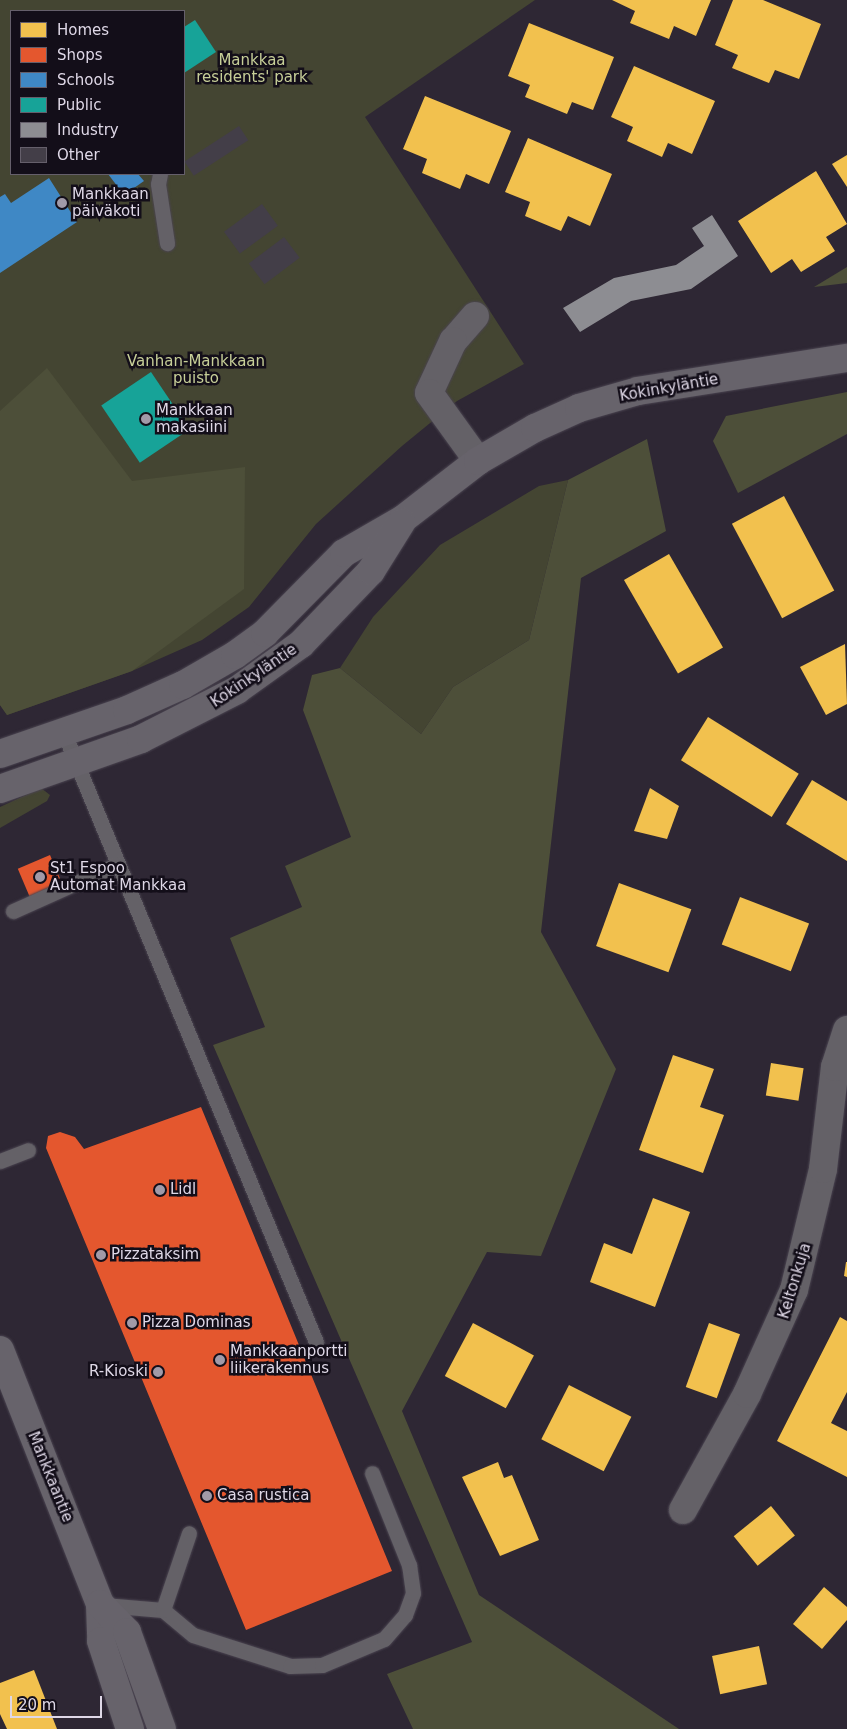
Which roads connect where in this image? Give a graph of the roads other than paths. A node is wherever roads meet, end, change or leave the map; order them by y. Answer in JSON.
{"nodes":[{"id":1,"x":160,"y":175,"type":"edge"},
{"id":2,"x":168,"y":244,"type":"dead end"},
{"id":3,"x":475,"y":316,"type":"dead end"},
{"id":4,"x":847,"y":358,"type":"edge"},
{"id":5,"x":478,"y":461,"type":"junction"},
{"id":6,"x":403,"y":519,"type":"junction"},
{"id":7,"x":64,"y":733,"type":"junction"},
{"id":8,"x":0,"y":754,"type":"edge"},
{"id":9,"x":76,"y":763,"type":"junction"},
{"id":10,"x":0,"y":789,"type":"edge"},
{"id":11,"x":118,"y":864,"type":"junction"},
{"id":12,"x":13,"y":911,"type":"dead end"},
{"id":13,"x":847,"y":1030,"type":"edge"},
{"id":14,"x":28,"y":1150,"type":"dead end"},
{"id":15,"x":0,"y":1161,"type":"edge"},
{"id":16,"x":316,"y":1342,"type":"dead end"},
{"id":17,"x":0,"y":1350,"type":"edge"},
{"id":18,"x":372,"y":1473,"type":"dead end"},
{"id":19,"x":683,"y":1510,"type":"dead end"},
{"id":20,"x":189,"y":1533,"type":"dead end"},
{"id":21,"x":100,"y":1604,"type":"junction"},
{"id":22,"x":163,"y":1610,"type":"junction"},
{"id":23,"x":130,"y":1729,"type":"edge"},
{"id":24,"x":162,"y":1729,"type":"edge"}],
"edges":[{"from":1,"to":2,"type":"lane"},
{"from":3,"to":5,"type":"street"},
{"from":4,"to":5,"type":"main road","name":"Kokinkyläntie"},
{"from":5,"to":6,"type":"main road","name":"Kokinkyläntie"},
{"from":6,"to":7,"type":"main road","name":"Kokinkyläntie"},
{"from":6,"to":9,"type":"main road","name":"Kokinkyläntie"},
{"from":7,"to":8,"type":"main road","name":"Kokinkyläntie"},
{"from":7,"to":9,"type":"lane"},
{"from":9,"to":10,"type":"main road","name":"Kokinkyläntie"},
{"from":9,"to":11,"type":"lane"},
{"from":11,"to":12,"type":"lane"},
{"from":11,"to":16,"type":"lane"},
{"from":13,"to":19,"type":"street","name":"Keltonkuja"},
{"from":14,"to":15,"type":"lane"},
{"from":17,"to":21,"type":"main road","name":"Mankkaantie"},
{"from":18,"to":22,"type":"lane"},
{"from":20,"to":22,"type":"lane"},
{"from":21,"to":22,"type":"lane"},
{"from":21,"to":23,"type":"main road","name":"Mankkaantie"},
{"from":21,"to":24,"type":"main road","name":"Mankkaantie"}]}
